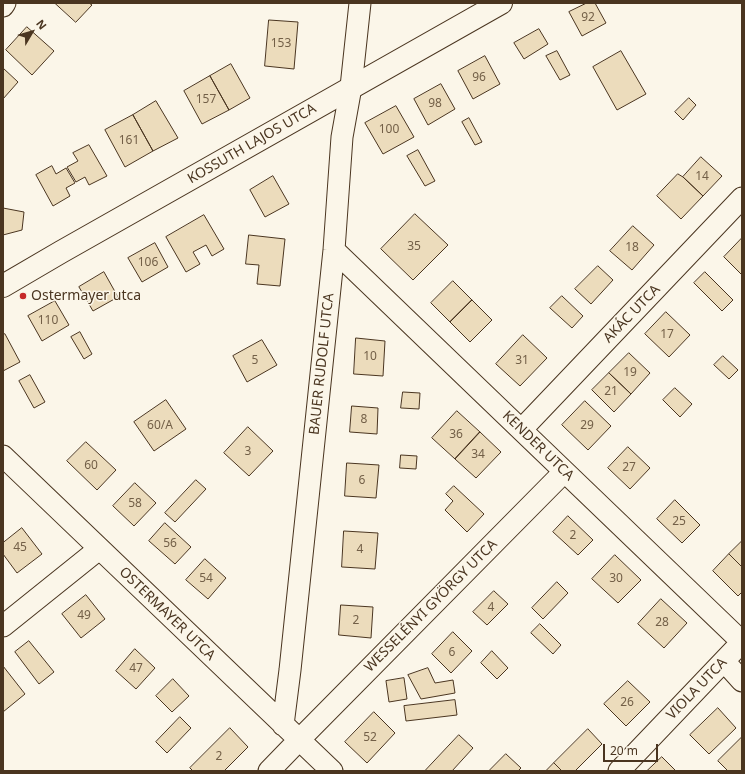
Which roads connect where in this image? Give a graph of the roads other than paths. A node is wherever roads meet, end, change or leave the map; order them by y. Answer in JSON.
{"nodes":[{"id":1,"x":5,"y":3,"type":"edge"},
{"id":2,"x":360,"y":3,"type":"edge"},
{"id":3,"x":501,"y":3,"type":"edge"},
{"id":4,"x":3,"y":6,"type":"edge"},
{"id":5,"x":352,"y":87,"type":"junction"},
{"id":6,"x":742,"y":198,"type":"edge"},
{"id":7,"x":334,"y":250,"type":"junction"},
{"id":8,"x":3,"y":286,"type":"edge"},
{"id":9,"x":522,"y":430,"type":"junction"},
{"id":10,"x":3,"y":456,"type":"edge"},
{"id":11,"x":564,"y":472,"type":"junction"},
{"id":12,"x":100,"y":549,"type":"junction"},
{"id":13,"x":3,"y":626,"type":"edge"},
{"id":14,"x":742,"y":642,"type":"edge"},
{"id":15,"x":724,"y":661,"type":"junction"},
{"id":16,"x":742,"y":681,"type":"edge"},
{"id":17,"x":283,"y":725,"type":"junction"},
{"id":18,"x":299,"y":740,"type":"junction"},
{"id":19,"x":269,"y":771,"type":"edge"},
{"id":20,"x":332,"y":771,"type":"edge"},
{"id":21,"x":618,"y":771,"type":"edge"}],
"edges":[{"from":1,"to":4,"type":"street"},
{"from":2,"to":5,"type":"street","name":"BAUER RUDOLF UTCA"},
{"from":3,"to":5,"type":"main road","name":"KOSSUTH LAJOS UTCA"},
{"from":5,"to":7,"type":"street","name":"BAUER RUDOLF UTCA"},
{"from":5,"to":8,"type":"main road","name":"KOSSUTH LAJOS UTCA"},
{"from":6,"to":9,"type":"street","name":"AKÁC UTCA"},
{"from":7,"to":9,"type":"street","name":"KENDER UTCA"},
{"from":7,"to":17,"type":"street","name":"BAUER RUDOLF UTCA"},
{"from":9,"to":11,"type":"street","name":"KENDER UTCA"},
{"from":10,"to":12,"type":"street","name":"OSTERMAYER UTCA"},
{"from":11,"to":14,"type":"street","name":"KENDER UTCA"},
{"from":11,"to":18,"type":"street","name":"WESSELÉNYI GYÖRGY UTCA"},
{"from":12,"to":13,"type":"street"},
{"from":12,"to":17,"type":"street","name":"OSTERMAYER UTCA"},
{"from":14,"to":15,"type":"street","name":"VIOLA UTCA"},
{"from":15,"to":16,"type":"street"},
{"from":15,"to":21,"type":"street","name":"VIOLA UTCA"},
{"from":17,"to":18,"type":"street","name":"OSTERMAYER UTCA"},
{"from":18,"to":19,"type":"street","name":"WESSELÉNYI GYÖRGY UTCA"},
{"from":18,"to":20,"type":"street","name":"OSTERMAYER UTCA"}]}
